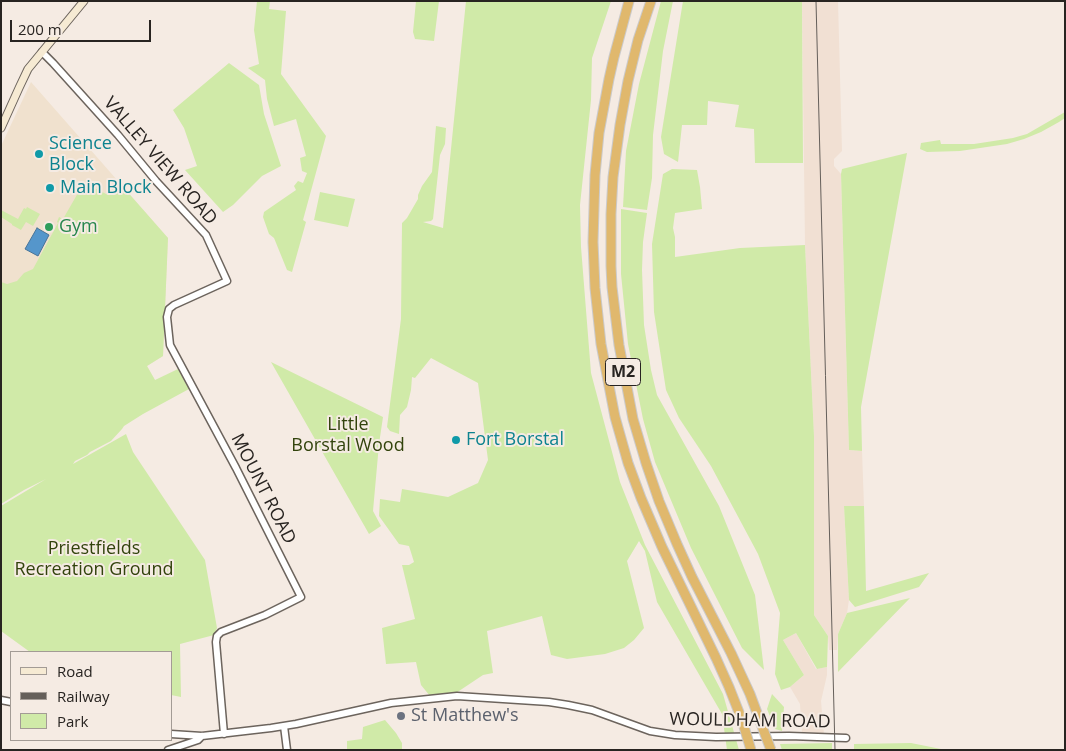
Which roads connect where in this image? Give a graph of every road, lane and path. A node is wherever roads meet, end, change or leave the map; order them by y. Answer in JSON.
{"nodes":[{"id":1,"x":84,"y":1,"type":"edge"},
{"id":2,"x":630,"y":1,"type":"edge"},
{"id":3,"x":651,"y":1,"type":"edge"},
{"id":4,"x":42,"y":52,"type":"junction"},
{"id":5,"x":1,"y":128,"type":"edge"},
{"id":6,"x":197,"y":395,"type":"joint"},
{"id":7,"x":284,"y":726,"type":"junction"},
{"id":8,"x":172,"y":734,"type":"edge"},
{"id":9,"x":224,"y":734,"type":"junction"},
{"id":10,"x":202,"y":736,"type":"junction"},
{"id":11,"x":846,"y":738,"type":"dead end"},
{"id":12,"x":168,"y":750,"type":"edge"},
{"id":13,"x":287,"y":750,"type":"edge"},
{"id":14,"x":751,"y":750,"type":"edge"},
{"id":15,"x":771,"y":750,"type":"edge"}],
"edges":[{"from":1,"to":4,"type":"main road"},
{"from":2,"to":14,"type":"highway","number":"M2","bridge":true},
{"from":3,"to":15,"type":"highway","number":"M2","bridge":true},
{"from":4,"to":5,"type":"main road"},
{"from":4,"to":6,"type":"street","name":"VALLEY VIEW ROAD"},
{"from":6,"to":9,"type":"street","name":"MOUNT ROAD"},
{"from":7,"to":9,"type":"street","name":"WOULDHAM ROAD"},
{"from":7,"to":11,"type":"street","name":"WOULDHAM ROAD"},
{"from":7,"to":13,"type":"street"},
{"from":8,"to":10,"type":"street"},
{"from":9,"to":10,"type":"street","name":"WOULDHAM ROAD"},
{"from":10,"to":12,"type":"street"}]}
